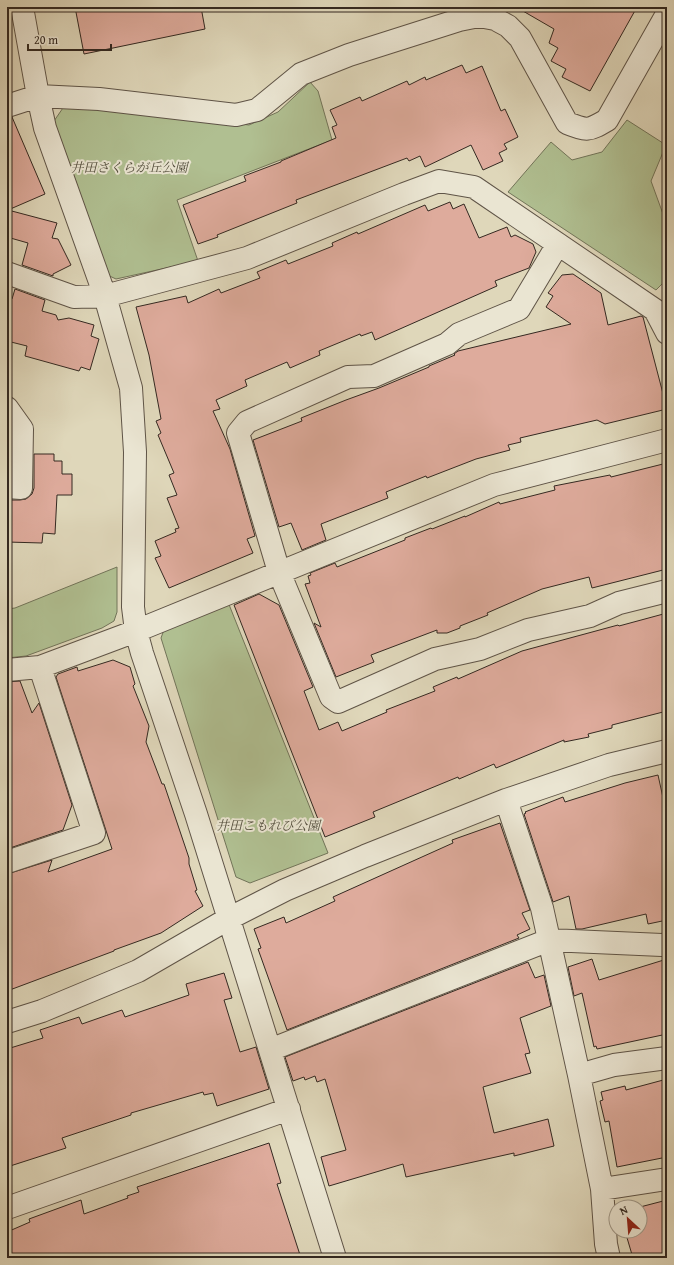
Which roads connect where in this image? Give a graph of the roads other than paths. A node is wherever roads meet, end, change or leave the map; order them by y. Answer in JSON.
{"nodes":[{"id":1,"x":22,"y":7,"type":"edge"},
{"id":2,"x":667,"y":14,"type":"edge"},
{"id":3,"x":38,"y":96,"type":"junction"},
{"id":4,"x":7,"y":106,"type":"edge"},
{"id":5,"x":558,"y":244,"type":"junction"},
{"id":6,"x":7,"y":273,"type":"edge"},
{"id":7,"x":105,"y":296,"type":"junction"},
{"id":8,"x":667,"y":333,"type":"edge"},
{"id":9,"x":7,"y":408,"type":"edge"},
{"id":10,"x":667,"y":440,"type":"edge"},
{"id":11,"x":7,"y":487,"type":"edge"},
{"id":12,"x":278,"y":572,"type":"junction"},
{"id":13,"x":667,"y":591,"type":"edge"},
{"id":14,"x":136,"y":631,"type":"junction"},
{"id":15,"x":40,"y":666,"type":"junction"},
{"id":16,"x":7,"y":670,"type":"edge"},
{"id":17,"x":667,"y":751,"type":"edge"},
{"id":18,"x":506,"y":800,"type":"junction"},
{"id":19,"x":7,"y":862,"type":"edge"},
{"id":20,"x":228,"y":919,"type":"junction"},
{"id":21,"x":550,"y":940,"type":"junction"},
{"id":22,"x":667,"y":944,"type":"edge"},
{"id":23,"x":7,"y":1022,"type":"edge"},
{"id":24,"x":270,"y":1050,"type":"junction"},
{"id":25,"x":667,"y":1058,"type":"edge"},
{"id":26,"x":579,"y":1075,"type":"junction"},
{"id":27,"x":289,"y":1110,"type":"junction"},
{"id":28,"x":667,"y":1179,"type":"edge"},
{"id":29,"x":602,"y":1189,"type":"junction"},
{"id":30,"x":7,"y":1208,"type":"edge"},
{"id":31,"x":335,"y":1258,"type":"edge"},
{"id":32,"x":609,"y":1258,"type":"edge"}],
"edges":[{"from":1,"to":3,"type":"street"},
{"from":2,"to":3,"type":"street"},
{"from":3,"to":4,"type":"street"},
{"from":3,"to":7,"type":"street"},
{"from":5,"to":7,"type":"street"},
{"from":5,"to":8,"type":"street"},
{"from":5,"to":12,"type":"street"},
{"from":6,"to":7,"type":"street"},
{"from":7,"to":14,"type":"street"},
{"from":9,"to":11,"type":"street"},
{"from":10,"to":12,"type":"street"},
{"from":12,"to":13,"type":"street"},
{"from":12,"to":14,"type":"street"},
{"from":14,"to":15,"type":"street"},
{"from":14,"to":20,"type":"street"},
{"from":15,"to":16,"type":"street"},
{"from":15,"to":19,"type":"street"},
{"from":17,"to":18,"type":"street"},
{"from":18,"to":20,"type":"street"},
{"from":18,"to":21,"type":"street"},
{"from":20,"to":23,"type":"street"},
{"from":20,"to":24,"type":"street"},
{"from":21,"to":22,"type":"street"},
{"from":21,"to":24,"type":"street"},
{"from":21,"to":26,"type":"street"},
{"from":24,"to":27,"type":"street"},
{"from":25,"to":26,"type":"street"},
{"from":26,"to":29,"type":"street"},
{"from":27,"to":30,"type":"street"},
{"from":27,"to":31,"type":"street"},
{"from":28,"to":29,"type":"street"},
{"from":29,"to":32,"type":"street"}]}
